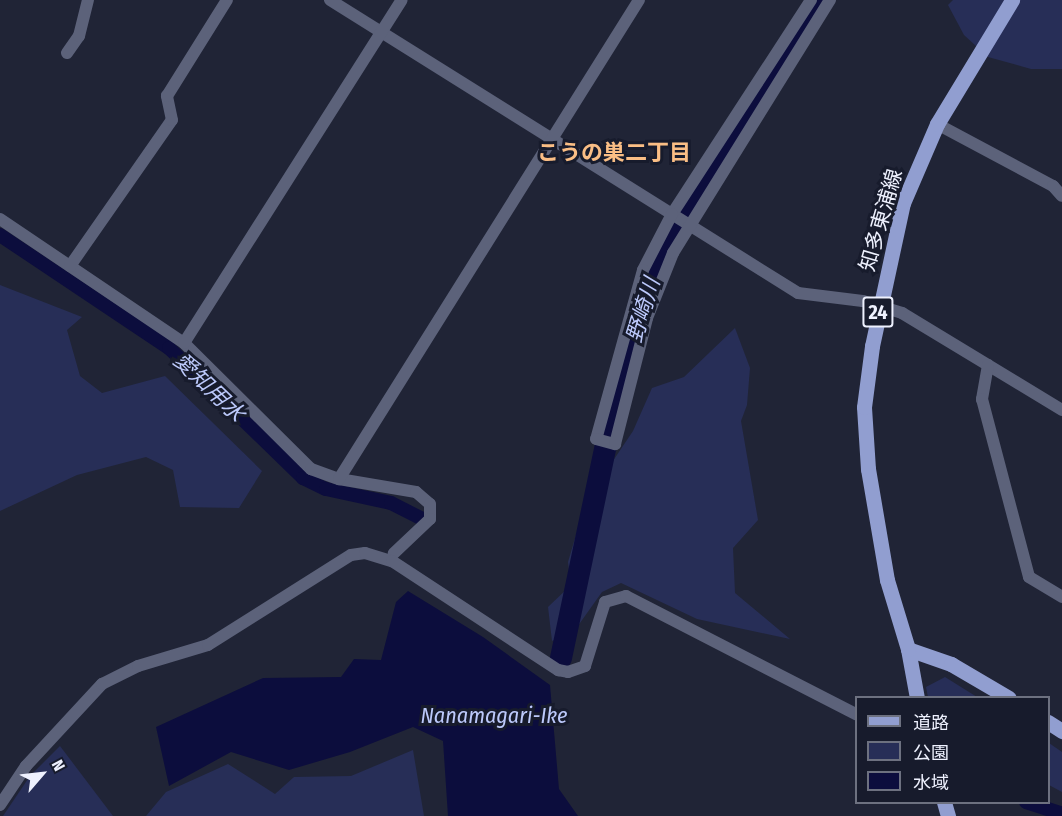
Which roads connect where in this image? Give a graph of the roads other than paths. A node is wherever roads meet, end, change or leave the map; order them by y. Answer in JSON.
{"nodes":[{"id":1,"x":88,"y":0,"type":"edge"},
{"id":2,"x":227,"y":0,"type":"edge"},
{"id":3,"x":330,"y":0,"type":"edge"},
{"id":4,"x":402,"y":0,"type":"edge"},
{"id":5,"x":639,"y":0,"type":"edge"},
{"id":6,"x":811,"y":0,"type":"edge"},
{"id":7,"x":831,"y":0,"type":"edge"},
{"id":8,"x":1012,"y":0,"type":"edge"},
{"id":9,"x":381,"y":33,"type":"junction"},
{"id":10,"x":67,"y":53,"type":"dead end"},
{"id":11,"x":937,"y":124,"type":"junction"},
{"id":12,"x":552,"y":139,"type":"junction"},
{"id":13,"x":1062,"y":196,"type":"edge"},
{"id":14,"x":675,"y":215,"type":"junction"},
{"id":15,"x":0,"y":219,"type":"edge"},
{"id":16,"x":691,"y":225,"type":"junction"},
{"id":17,"x":70,"y":266,"type":"junction"},
{"id":18,"x":879,"y":306,"type":"junction"},
{"id":19,"x":184,"y":343,"type":"junction"},
{"id":20,"x":988,"y":365,"type":"junction"},
{"id":21,"x":1062,"y":410,"type":"edge"},
{"id":22,"x":339,"y":479,"type":"junction"},
{"id":23,"x":394,"y":553,"type":"dead end"},
{"id":24,"x":1062,"y":597,"type":"edge"},
{"id":25,"x":908,"y":649,"type":"junction"},
{"id":26,"x":917,"y":696,"type":"edge"},
{"id":27,"x":1006,"y":696,"type":"edge"},
{"id":28,"x":855,"y":713,"type":"edge"},
{"id":29,"x":0,"y":805,"type":"edge"}],
"edges":[{"from":1,"to":10,"type":"street"},
{"from":2,"to":17,"type":"street"},
{"from":3,"to":9,"type":"street"},
{"from":4,"to":9,"type":"street"},
{"from":5,"to":12,"type":"street"},
{"from":6,"to":14,"type":"street"},
{"from":7,"to":16,"type":"street"},
{"from":8,"to":11,"type":"main road","name":"知多東浦線","number":"24"},
{"from":9,"to":12,"type":"street"},
{"from":9,"to":19,"type":"street"},
{"from":11,"to":13,"type":"street"},
{"from":11,"to":18,"type":"main road","name":"知多東浦線","number":"24"},
{"from":12,"to":14,"type":"street"},
{"from":12,"to":22,"type":"street"},
{"from":14,"to":16,"type":"street"},
{"from":14,"to":16,"type":"street"},
{"from":15,"to":17,"type":"street"},
{"from":16,"to":18,"type":"street"},
{"from":17,"to":19,"type":"street"},
{"from":18,"to":20,"type":"street"},
{"from":18,"to":25,"type":"main road","name":"知多東浦線","number":"24"},
{"from":19,"to":22,"type":"street"},
{"from":20,"to":21,"type":"street"},
{"from":20,"to":24,"type":"street"},
{"from":22,"to":23,"type":"street"},
{"from":25,"to":26,"type":"main road","name":"知多東浦線","number":"24"},
{"from":25,"to":27,"type":"main road"},
{"from":28,"to":29,"type":"street"}]}
